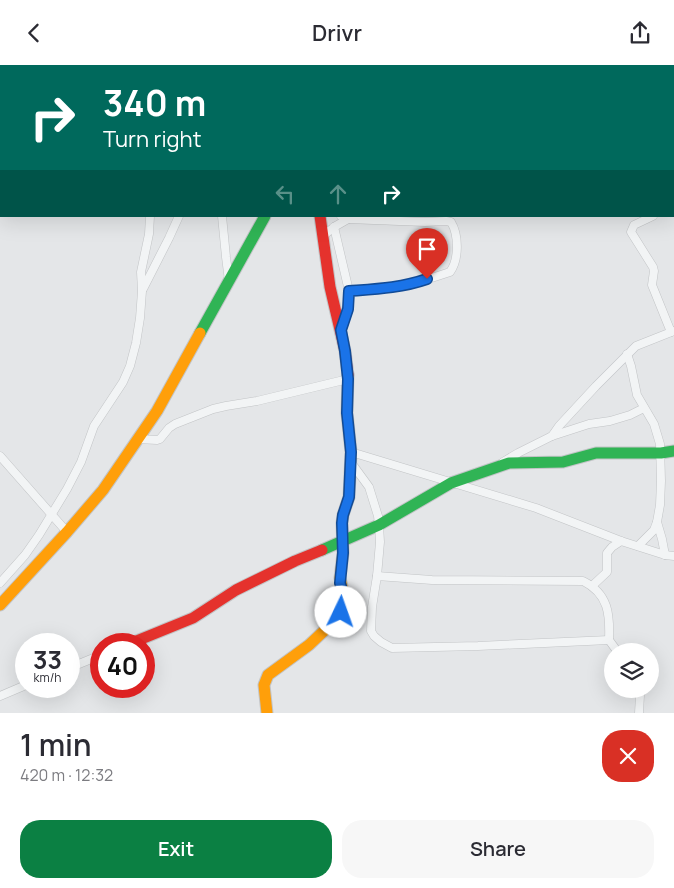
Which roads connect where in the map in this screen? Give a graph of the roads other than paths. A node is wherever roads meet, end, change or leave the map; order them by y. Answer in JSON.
{"nodes":[{"id":1,"x":150,"y":217,"type":"edge"},
{"id":2,"x":179,"y":217,"type":"edge"},
{"id":3,"x":222,"y":217,"type":"edge"},
{"id":4,"x":264,"y":217,"type":"edge"},
{"id":5,"x":320,"y":217,"type":"edge"},
{"id":6,"x":651,"y":217,"type":"edge"},
{"id":7,"x":345,"y":218,"type":"edge"},
{"id":8,"x":334,"y":227,"type":"junction"},
{"id":9,"x":323,"y":236,"type":"junction"},
{"id":10,"x":229,"y":281,"type":"junction"},
{"id":11,"x":142,"y":291,"type":"junction"},
{"id":12,"x":349,"y":291,"type":"junction"},
{"id":13,"x":341,"y":330,"type":"junction"},
{"id":14,"x":672,"y":331,"type":"edge"},
{"id":15,"x":627,"y":354,"type":"junction"},
{"id":16,"x":348,"y":379,"type":"junction"},
{"id":17,"x":644,"y":408,"type":"junction"},
{"id":18,"x":552,"y":436,"type":"junction"},
{"id":19,"x":138,"y":439,"type":"junction"},
{"id":20,"x":674,"y":451,"type":"edge"},
{"id":21,"x":661,"y":453,"type":"junction"},
{"id":22,"x":0,"y":456,"type":"edge"},
{"id":23,"x":351,"y":456,"type":"junction"},
{"id":24,"x":492,"y":469,"type":"junction"},
{"id":25,"x":451,"y":483,"type":"junction"},
{"id":26,"x":51,"y":514,"type":"junction"},
{"id":27,"x":656,"y":522,"type":"junction"},
{"id":28,"x":379,"y":525,"type":"junction"},
{"id":29,"x":67,"y":532,"type":"junction"},
{"id":30,"x":343,"y":540,"type":"junction"},
{"id":31,"x":621,"y":541,"type":"junction"},
{"id":32,"x":638,"y":547,"type":"junction"},
{"id":33,"x":665,"y":555,"type":"junction"},
{"id":34,"x":674,"y":556,"type":"edge"},
{"id":35,"x":377,"y":576,"type":"junction"},
{"id":36,"x":0,"y":583,"type":"edge"},
{"id":37,"x":592,"y":586,"type":"junction"},
{"id":38,"x":0,"y":605,"type":"edge"},
{"id":39,"x":155,"y":633,"type":"edge"},
{"id":40,"x":609,"y":640,"type":"junction"},
{"id":41,"x":611,"y":643,"type":"edge"},
{"id":42,"x":15,"y":690,"type":"edge"},
{"id":43,"x":0,"y":696,"type":"edge"},
{"id":44,"x":640,"y":698,"type":"edge"},
{"id":45,"x":267,"y":713,"type":"edge"},
{"id":46,"x":639,"y":713,"type":"edge"}],
"edges":[{"from":1,"to":11,"type":"street"},
{"from":2,"to":11,"type":"street"},
{"from":3,"to":10,"type":"street"},
{"from":4,"to":10,"type":"street"},
{"from":5,"to":9,"type":"street"},
{"from":6,"to":14,"type":"street"},
{"from":7,"to":8,"type":"street"},
{"from":7,"to":12,"type":"street"},
{"from":8,"to":9,"type":"street"},
{"from":8,"to":12,"type":"street"},
{"from":9,"to":13,"type":"street"},
{"from":10,"to":19,"type":"street"},
{"from":11,"to":26,"type":"street"},
{"from":12,"to":13,"type":"street"},
{"from":13,"to":16,"type":"street"},
{"from":14,"to":15,"type":"street"},
{"from":15,"to":17,"type":"street"},
{"from":15,"to":18,"type":"street"},
{"from":16,"to":19,"type":"street"},
{"from":16,"to":23,"type":"street"},
{"from":17,"to":18,"type":"street"},
{"from":17,"to":21,"type":"street"},
{"from":18,"to":24,"type":"street"},
{"from":19,"to":29,"type":"street"},
{"from":20,"to":21,"type":"street"},
{"from":21,"to":24,"type":"street"},
{"from":21,"to":27,"type":"street"},
{"from":22,"to":26,"type":"street"},
{"from":23,"to":25,"type":"street"},
{"from":23,"to":28,"type":"street"},
{"from":23,"to":30,"type":"street"},
{"from":24,"to":25,"type":"street"},
{"from":25,"to":28,"type":"street"},
{"from":25,"to":31,"type":"street"},
{"from":26,"to":29,"type":"street"},
{"from":26,"to":36,"type":"street"},
{"from":27,"to":32,"type":"street"},
{"from":27,"to":33,"type":"street"},
{"from":28,"to":30,"type":"street"},
{"from":28,"to":35,"type":"street"},
{"from":29,"to":38,"type":"street"},
{"from":30,"to":39,"type":"street"},
{"from":30,"to":45,"type":"street"},
{"from":31,"to":32,"type":"street"},
{"from":31,"to":37,"type":"street"},
{"from":32,"to":33,"type":"street"},
{"from":33,"to":34,"type":"street"},
{"from":35,"to":37,"type":"street"},
{"from":35,"to":40,"type":"street"},
{"from":37,"to":40,"type":"street"},
{"from":40,"to":41,"type":"street"},
{"from":42,"to":43,"type":"street"},
{"from":44,"to":46,"type":"street"}]}
